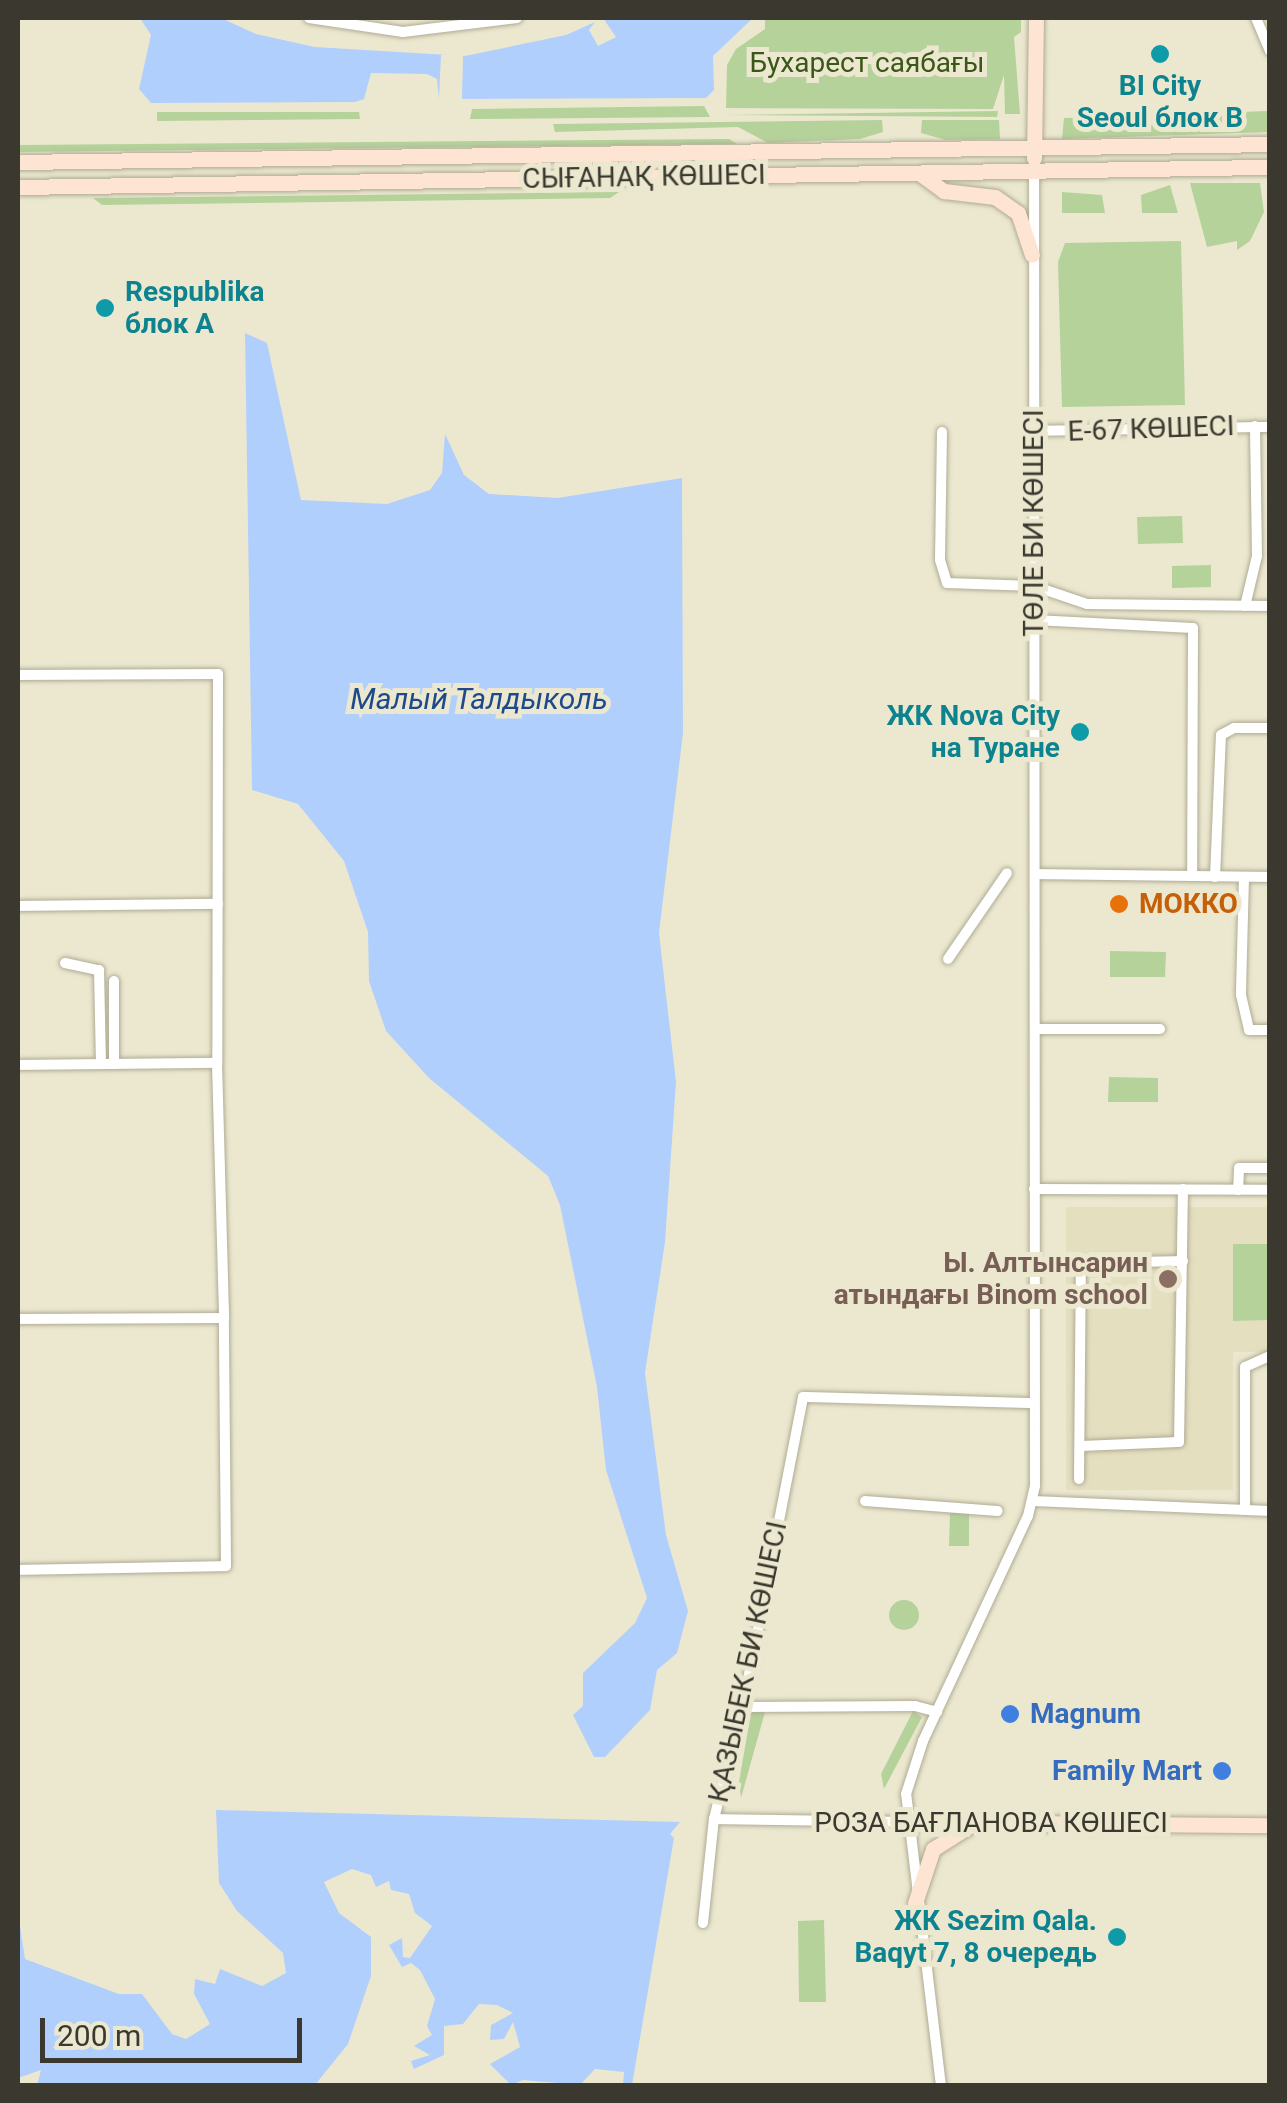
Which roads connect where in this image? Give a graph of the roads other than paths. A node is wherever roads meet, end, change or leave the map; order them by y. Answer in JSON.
{"nodes":[{"id":1,"x":309,"y":18,"type":"edge"},
{"id":2,"x":516,"y":18,"type":"edge"},
{"id":3,"x":1256,"y":18,"type":"edge"},
{"id":4,"x":1036,"y":21,"type":"edge"},
{"id":5,"x":1270,"y":51,"type":"edge"},
{"id":6,"x":1270,"y":144,"type":"edge"},
{"id":7,"x":1034,"y":148,"type":"junction"},
{"id":8,"x":18,"y":162,"type":"edge"},
{"id":9,"x":1270,"y":167,"type":"edge"},
{"id":10,"x":1034,"y":172,"type":"junction"},
{"id":11,"x":919,"y":174,"type":"junction"},
{"id":12,"x":18,"y":187,"type":"edge"},
{"id":13,"x":1032,"y":255,"type":"junction"},
{"id":14,"x":1255,"y":426,"type":"junction"},
{"id":15,"x":1270,"y":427,"type":"edge"},
{"id":16,"x":1033,"y":431,"type":"junction"},
{"id":17,"x":942,"y":432,"type":"dead end"},
{"id":18,"x":1034,"y":586,"type":"junction"},
{"id":19,"x":1244,"y":606,"type":"junction"},
{"id":20,"x":1270,"y":606,"type":"edge"},
{"id":21,"x":1034,"y":620,"type":"junction"},
{"id":22,"x":18,"y":676,"type":"edge"},
{"id":23,"x":1270,"y":728,"type":"edge"},
{"id":24,"x":1007,"y":873,"type":"dead end"},
{"id":25,"x":1036,"y":874,"type":"junction"},
{"id":26,"x":1192,"y":876,"type":"junction"},
{"id":27,"x":1215,"y":877,"type":"junction"},
{"id":28,"x":1244,"y":877,"type":"junction"},
{"id":29,"x":1270,"y":877,"type":"edge"},
{"id":30,"x":218,"y":904,"type":"junction"},
{"id":31,"x":18,"y":906,"type":"edge"},
{"id":32,"x":948,"y":959,"type":"dead end"},
{"id":33,"x":64,"y":963,"type":"dead end"},
{"id":34,"x":114,"y":981,"type":"dead end"},
{"id":35,"x":1160,"y":1029,"type":"dead end"},
{"id":36,"x":1035,"y":1030,"type":"junction"},
{"id":37,"x":1270,"y":1030,"type":"edge"},
{"id":38,"x":216,"y":1063,"type":"junction"},
{"id":39,"x":108,"y":1064,"type":"junction"},
{"id":40,"x":18,"y":1065,"type":"edge"},
{"id":41,"x":1270,"y":1168,"type":"edge"},
{"id":42,"x":1034,"y":1188,"type":"junction"},
{"id":43,"x":1183,"y":1190,"type":"junction"},
{"id":44,"x":1238,"y":1190,"type":"junction"},
{"id":45,"x":1270,"y":1190,"type":"edge"},
{"id":46,"x":1183,"y":1261,"type":"junction"},
{"id":47,"x":224,"y":1318,"type":"junction"},
{"id":48,"x":18,"y":1319,"type":"edge"},
{"id":49,"x":1270,"y":1356,"type":"edge"},
{"id":50,"x":1033,"y":1403,"type":"junction"},
{"id":51,"x":1080,"y":1446,"type":"junction"},
{"id":52,"x":1079,"y":1479,"type":"dead end"},
{"id":53,"x":1033,"y":1500,"type":"junction"},
{"id":54,"x":865,"y":1501,"type":"dead end"},
{"id":55,"x":998,"y":1510,"type":"dead end"},
{"id":56,"x":1245,"y":1510,"type":"junction"},
{"id":57,"x":1270,"y":1511,"type":"edge"},
{"id":58,"x":18,"y":1570,"type":"edge"},
{"id":59,"x":742,"y":1707,"type":"junction"},
{"id":60,"x":937,"y":1712,"type":"junction"},
{"id":61,"x":714,"y":1818,"type":"junction"},
{"id":62,"x":978,"y":1820,"type":"junction"},
{"id":63,"x":906,"y":1822,"type":"junction"},
{"id":64,"x":1270,"y":1825,"type":"edge"},
{"id":65,"x":916,"y":1903,"type":"junction"},
{"id":66,"x":702,"y":1924,"type":"dead end"},
{"id":67,"x":942,"y":2086,"type":"edge"}],
"edges":[{"from":1,"to":2,"type":"street"},
{"from":3,"to":5,"type":"street"},
{"from":4,"to":7,"type":"main road"},
{"from":6,"to":7,"type":"main road","name":"СЫҒАНАҚ КӨШЕСІ"},
{"from":7,"to":8,"type":"main road","name":"СЫҒАНАҚ КӨШЕСІ"},
{"from":7,"to":10,"type":"main road"},
{"from":9,"to":10,"type":"main road","name":"СЫҒАНАҚ КӨШЕСІ"},
{"from":10,"to":11,"type":"main road","name":"СЫҒАНАҚ КӨШЕСІ"},
{"from":10,"to":13,"type":"street","name":"ТӨЛЕ БИ КӨШЕСІ"},
{"from":11,"to":12,"type":"main road","name":"СЫҒАНАҚ КӨШЕСІ"},
{"from":11,"to":13,"type":"main road"},
{"from":13,"to":16,"type":"street","name":"ТӨЛЕ БИ КӨШЕСІ"},
{"from":14,"to":15,"type":"street","name":"Е-67 КӨШЕСІ"},
{"from":14,"to":16,"type":"street","name":"Е-67 КӨШЕСІ"},
{"from":14,"to":19,"type":"street"},
{"from":16,"to":18,"type":"street","name":"ТӨЛЕ БИ КӨШЕСІ"},
{"from":17,"to":18,"type":"street"},
{"from":18,"to":19,"type":"street"},
{"from":18,"to":21,"type":"street","name":"ТӨЛЕ БИ КӨШЕСІ"},
{"from":19,"to":20,"type":"street"},
{"from":21,"to":25,"type":"street","name":"ТӨЛЕ БИ КӨШЕСІ"},
{"from":21,"to":26,"type":"street"},
{"from":22,"to":30,"type":"street"},
{"from":23,"to":27,"type":"street"},
{"from":24,"to":32,"type":"street"},
{"from":25,"to":26,"type":"street"},
{"from":25,"to":36,"type":"street","name":"ТӨЛЕ БИ КӨШЕСІ"},
{"from":26,"to":27,"type":"street"},
{"from":27,"to":28,"type":"street"},
{"from":28,"to":29,"type":"street"},
{"from":28,"to":37,"type":"street"},
{"from":30,"to":31,"type":"street"},
{"from":30,"to":38,"type":"street"},
{"from":33,"to":39,"type":"street"},
{"from":34,"to":39,"type":"street"},
{"from":35,"to":36,"type":"street"},
{"from":36,"to":42,"type":"street","name":"ТӨЛЕ БИ КӨШЕСІ"},
{"from":38,"to":39,"type":"street"},
{"from":38,"to":47,"type":"street"},
{"from":39,"to":40,"type":"street"},
{"from":41,"to":44,"type":"street"},
{"from":42,"to":43,"type":"street"},
{"from":42,"to":50,"type":"street","name":"ТӨЛЕ БИ КӨШЕСІ"},
{"from":43,"to":44,"type":"street"},
{"from":43,"to":46,"type":"street"},
{"from":44,"to":45,"type":"street"},
{"from":46,"to":51,"type":"street"},
{"from":46,"to":51,"type":"street"},
{"from":47,"to":48,"type":"street"},
{"from":47,"to":58,"type":"street"},
{"from":49,"to":56,"type":"street"},
{"from":50,"to":53,"type":"street","name":"ТӨЛЕ БИ КӨШЕСІ"},
{"from":50,"to":59,"type":"street","name":"ҚАЗЫБЕК БИ КӨШЕСІ"},
{"from":51,"to":52,"type":"street"},
{"from":53,"to":56,"type":"street"},
{"from":53,"to":60,"type":"street"},
{"from":54,"to":55,"type":"street"},
{"from":56,"to":57,"type":"street"},
{"from":59,"to":60,"type":"street"},
{"from":59,"to":61,"type":"street","name":"ҚАЗЫБЕК БИ КӨШЕСІ"},
{"from":60,"to":63,"type":"street"},
{"from":61,"to":63,"type":"street","name":"РОЗА БАҒЛАНОВА КӨШЕСІ"},
{"from":61,"to":66,"type":"street","name":"ҚАЗЫБЕК БИ КӨШЕСІ"},
{"from":62,"to":63,"type":"main road","name":"РОЗА БАҒЛАНОВА КӨШЕСІ"},
{"from":62,"to":64,"type":"main road","name":"РОЗА БАҒЛАНОВА КӨШЕСІ"},
{"from":62,"to":65,"type":"main road"},
{"from":63,"to":65,"type":"street"},
{"from":65,"to":67,"type":"street"}]}
